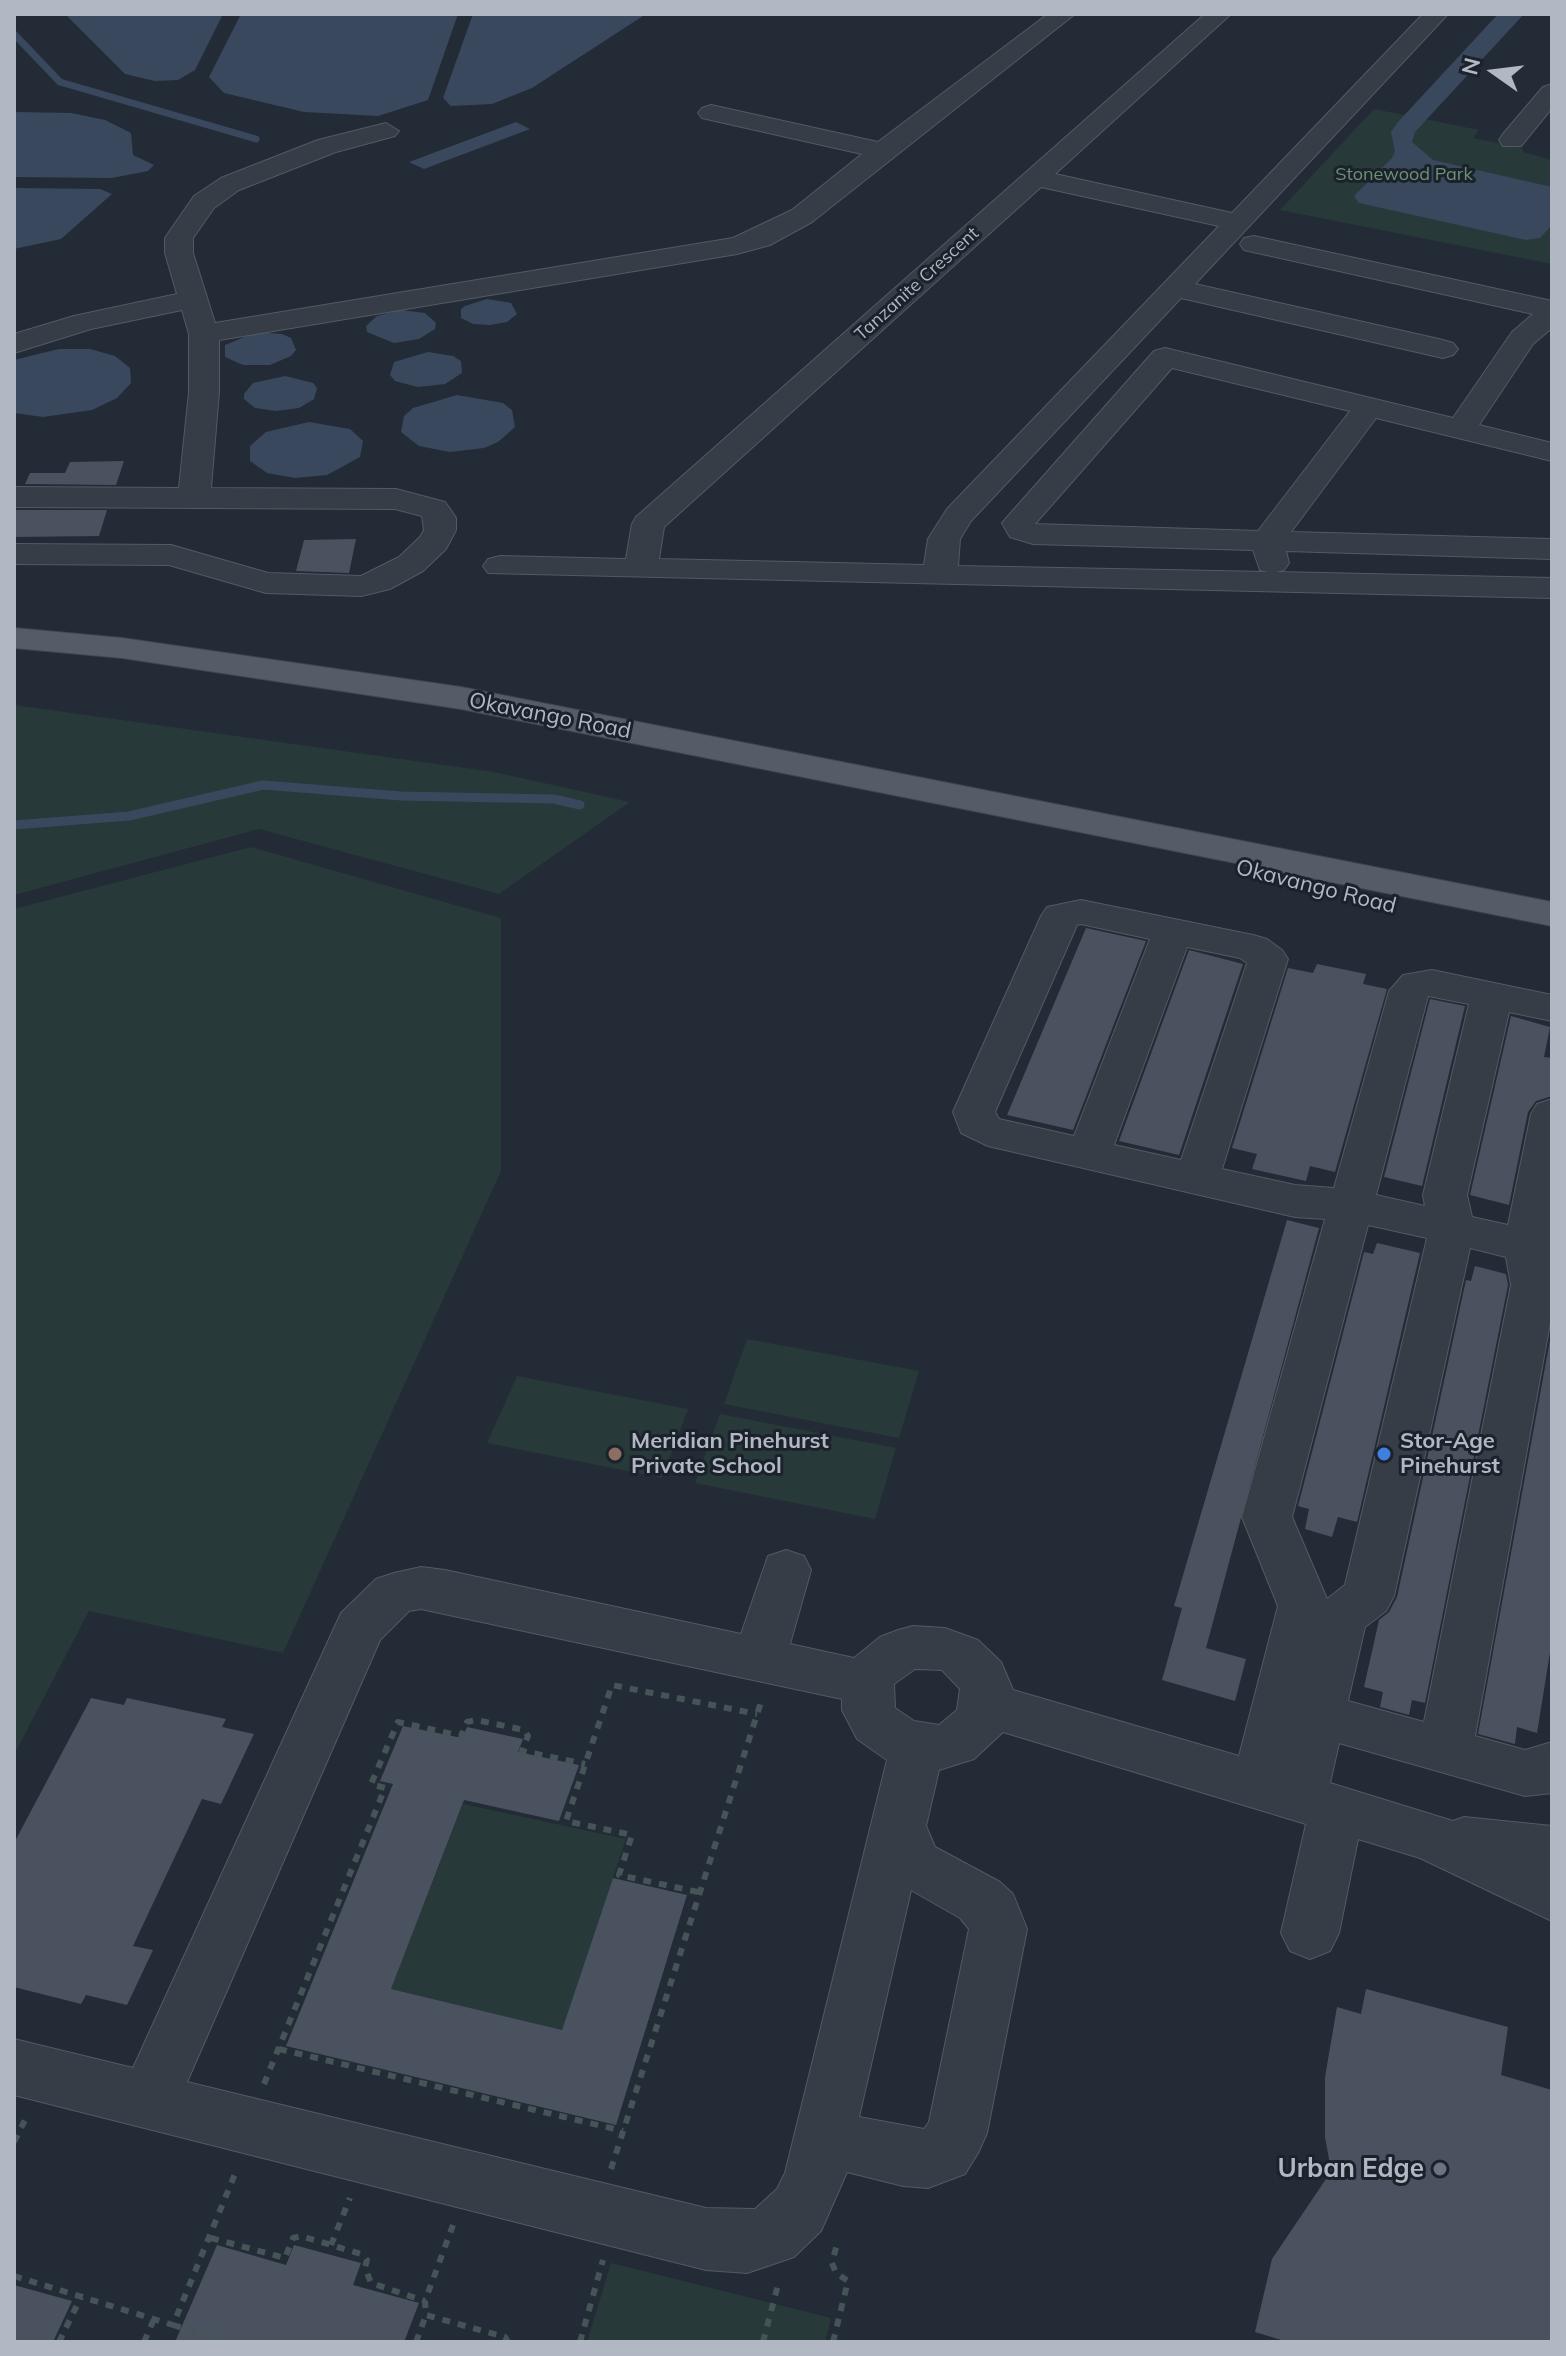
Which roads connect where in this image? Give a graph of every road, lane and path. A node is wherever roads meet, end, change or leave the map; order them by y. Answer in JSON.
{"nodes":[{"id":1,"x":1063,"y":14,"type":"edge"},
{"id":2,"x":1219,"y":14,"type":"edge"},
{"id":3,"x":1436,"y":14,"type":"edge"},
{"id":4,"x":1552,"y":92,"type":"edge"},
{"id":5,"x":711,"y":113,"type":"dead end"},
{"id":6,"x":386,"y":131,"type":"dead end"},
{"id":7,"x":1512,"y":140,"type":"dead end"},
{"id":8,"x":882,"y":151,"type":"junction"},
{"id":9,"x":1036,"y":178,"type":"junction"},
{"id":10,"x":1246,"y":233,"type":"junction"},
{"id":11,"x":1175,"y":288,"type":"junction"},
{"id":12,"x":192,"y":299,"type":"junction"},
{"id":13,"x":1552,"y":311,"type":"edge"},
{"id":14,"x":204,"y":334,"type":"junction"},
{"id":15,"x":14,"y":344,"type":"edge"},
{"id":16,"x":1443,"y":349,"type":"dead end"},
{"id":17,"x":1368,"y":408,"type":"junction"},
{"id":18,"x":1468,"y":418,"type":"dead end"},
{"id":19,"x":1552,"y":452,"type":"edge"},
{"id":20,"x":14,"y":468,"type":"edge"},
{"id":21,"x":51,"y":468,"type":"dead end"},
{"id":22,"x":128,"y":470,"type":"dead end"},
{"id":23,"x":195,"y":484,"type":"junction"},
{"id":24,"x":14,"y":497,"type":"edge"},
{"id":25,"x":1552,"y":519,"type":"edge"},
{"id":26,"x":1267,"y":541,"type":"junction"},
{"id":27,"x":1542,"y":548,"type":"edge"},
{"id":28,"x":14,"y":554,"type":"edge"},
{"id":29,"x":500,"y":566,"type":"dead end"},
{"id":30,"x":641,"y":569,"type":"junction"},
{"id":31,"x":940,"y":575,"type":"junction"},
{"id":32,"x":1276,"y":582,"type":"junction"},
{"id":33,"x":1549,"y":588,"type":"edge"},
{"id":34,"x":14,"y":638,"type":"edge"},
{"id":35,"x":1081,"y":821,"type":"junction"},
{"id":36,"x":1552,"y":914,"type":"edge"},
{"id":37,"x":1173,"y":932,"type":"junction"},
{"id":38,"x":1552,"y":946,"type":"edge"},
{"id":39,"x":1492,"y":995,"type":"junction"},
{"id":40,"x":1552,"y":1008,"type":"edge"},
{"id":41,"x":1552,"y":1114,"type":"edge"},
{"id":42,"x":1089,"y":1154,"type":"junction"},
{"id":43,"x":1197,"y":1179,"type":"junction"},
{"id":44,"x":1351,"y":1205,"type":"junction"},
{"id":45,"x":1452,"y":1228,"type":"junction"},
{"id":46,"x":1539,"y":1248,"type":"edge"},
{"id":47,"x":786,"y":1570,"type":"dead end"},
{"id":48,"x":1323,"y":1611,"type":"junction"},
{"id":49,"x":766,"y":1660,"type":"junction"},
{"id":50,"x":868,"y":1683,"type":"junction"},
{"id":51,"x":987,"y":1705,"type":"junction"},
{"id":52,"x":757,"y":1714,"type":"junction"},
{"id":53,"x":1318,"y":1715,"type":"junction"},
{"id":54,"x":917,"y":1747,"type":"junction"},
{"id":55,"x":1445,"y":1751,"type":"junction"},
{"id":56,"x":585,"y":1764,"type":"junction"},
{"id":57,"x":1552,"y":1765,"type":"edge"},
{"id":58,"x":1298,"y":1798,"type":"junction"},
{"id":59,"x":898,"y":1826,"type":"junction"},
{"id":60,"x":1434,"y":1838,"type":"junction"},
{"id":61,"x":1552,"y":1850,"type":"edge"},
{"id":62,"x":698,"y":1892,"type":"junction"},
{"id":63,"x":1552,"y":1896,"type":"edge"},
{"id":64,"x":1310,"y":1933,"type":"dead end"},
{"id":65,"x":279,"y":2049,"type":"junction"},
{"id":66,"x":14,"y":2067,"type":"edge"},
{"id":67,"x":149,"y":2101,"type":"junction"},
{"id":68,"x":247,"y":2125,"type":"junction"},
{"id":69,"x":623,"y":2131,"type":"junction"},
{"id":70,"x":823,"y":2142,"type":"junction"},
{"id":71,"x":470,"y":2180,"type":"junction"},
{"id":72,"x":607,"y":2214,"type":"junction"},
{"id":73,"x":842,"y":2226,"type":"dead end"},
{"id":74,"x":211,"y":2238,"type":"junction"},
{"id":75,"x":14,"y":2276,"type":"edge"},
{"id":76,"x":81,"y":2297,"type":"junction"},
{"id":77,"x":425,"y":2301,"type":"junction"},
{"id":78,"x":426,"y":2315,"type":"junction"},
{"id":79,"x":154,"y":2319,"type":"junction"},
{"id":80,"x":173,"y":2325,"type":"junction"},
{"id":81,"x":505,"y":2340,"type":"edge"},
{"id":82,"x":59,"y":2342,"type":"edge"},
{"id":83,"x":144,"y":2342,"type":"edge"},
{"id":84,"x":230,"y":2342,"type":"edge"},
{"id":85,"x":416,"y":2342,"type":"edge"},
{"id":86,"x":580,"y":2342,"type":"edge"},
{"id":87,"x":833,"y":2342,"type":"edge"}],
"edges":[{"from":1,"to":8,"type":"street"},
{"from":2,"to":9,"type":"street","name":"Tanzanite Crescent"},
{"from":3,"to":10,"type":"street"},
{"from":4,"to":7,"type":"street"},
{"from":5,"to":8,"type":"street"},
{"from":6,"to":12,"type":"street"},
{"from":8,"to":14,"type":"street"},
{"from":9,"to":10,"type":"street"},
{"from":9,"to":30,"type":"street","name":"Tanzanite Crescent"},
{"from":10,"to":11,"type":"street"},
{"from":10,"to":13,"type":"street"},
{"from":11,"to":16,"type":"street"},
{"from":11,"to":31,"type":"street"},
{"from":12,"to":14,"type":"street"},
{"from":12,"to":15,"type":"street"},
{"from":13,"to":18,"type":"street"},
{"from":14,"to":23,"type":"street"},
{"from":17,"to":19,"type":"street"},
{"from":17,"to":26,"type":"street"},
{"from":17,"to":26,"type":"street"},
{"from":20,"to":21,"type":"street"},
{"from":22,"to":23,"type":"street"},
{"from":23,"to":24,"type":"street"},
{"from":23,"to":28,"type":"street"},
{"from":25,"to":27,"type":"street"},
{"from":26,"to":27,"type":"street"},
{"from":26,"to":32,"type":"street"},
{"from":27,"to":33,"type":"street"},
{"from":29,"to":30,"type":"street"},
{"from":30,"to":31,"type":"street"},
{"from":31,"to":32,"type":"street"},
{"from":32,"to":33,"type":"street"},
{"from":34,"to":35,"type":"main road","name":"Okavango Road"},
{"from":35,"to":36,"type":"main road","name":"Okavango Road"},
{"from":35,"to":38,"type":"main road","name":"Okavango Road"},
{"from":37,"to":42,"type":"street"},
{"from":37,"to":42,"type":"street"},
{"from":37,"to":43,"type":"street"},
{"from":39,"to":40,"type":"street"},
{"from":39,"to":44,"type":"street"},
{"from":39,"to":45,"type":"street"},
{"from":41,"to":46,"type":"street"},
{"from":42,"to":43,"type":"street"},
{"from":43,"to":44,"type":"street"},
{"from":44,"to":45,"type":"street"},
{"from":44,"to":48,"type":"street"},
{"from":45,"to":46,"type":"street"},
{"from":45,"to":48,"type":"street"},
{"from":46,"to":55,"type":"street"},
{"from":47,"to":49,"type":"street"},
{"from":48,"to":53,"type":"street"},
{"from":48,"to":58,"type":"street"},
{"from":49,"to":50,"type":"street"},
{"from":49,"to":52,"type":"path"},
{"from":49,"to":67,"type":"street"},
{"from":50,"to":51,"type":"street"},
{"from":50,"to":54,"type":"street"},
{"from":51,"to":54,"type":"street"},
{"from":51,"to":58,"type":"street"},
{"from":52,"to":56,"type":"path"},
{"from":52,"to":62,"type":"path"},
{"from":53,"to":55,"type":"street"},
{"from":53,"to":58,"type":"street"},
{"from":54,"to":59,"type":"street"},
{"from":55,"to":57,"type":"street"},
{"from":56,"to":62,"type":"path"},
{"from":56,"to":65,"type":"path"},
{"from":58,"to":60,"type":"street"},
{"from":58,"to":64,"type":"street"},
{"from":59,"to":70,"type":"street"},
{"from":59,"to":70,"type":"street"},
{"from":60,"to":61,"type":"street"},
{"from":60,"to":63,"type":"street"},
{"from":62,"to":69,"type":"path"},
{"from":65,"to":68,"type":"path"},
{"from":65,"to":69,"type":"path"},
{"from":66,"to":67,"type":"street"},
{"from":67,"to":68,"type":"street"},
{"from":68,"to":71,"type":"street"},
{"from":68,"to":74,"type":"path"},
{"from":69,"to":72,"type":"path"},
{"from":70,"to":72,"type":"street"},
{"from":71,"to":72,"type":"street"},
{"from":71,"to":77,"type":"path"},
{"from":72,"to":86,"type":"path"},
{"from":73,"to":87,"type":"path"},
{"from":74,"to":77,"type":"path"},
{"from":74,"to":80,"type":"path"},
{"from":75,"to":76,"type":"path"},
{"from":76,"to":79,"type":"path"},
{"from":76,"to":82,"type":"path"},
{"from":77,"to":78,"type":"path"},
{"from":78,"to":81,"type":"path"},
{"from":78,"to":85,"type":"path"},
{"from":79,"to":80,"type":"path"},
{"from":79,"to":83,"type":"path"},
{"from":80,"to":84,"type":"path"}]}
